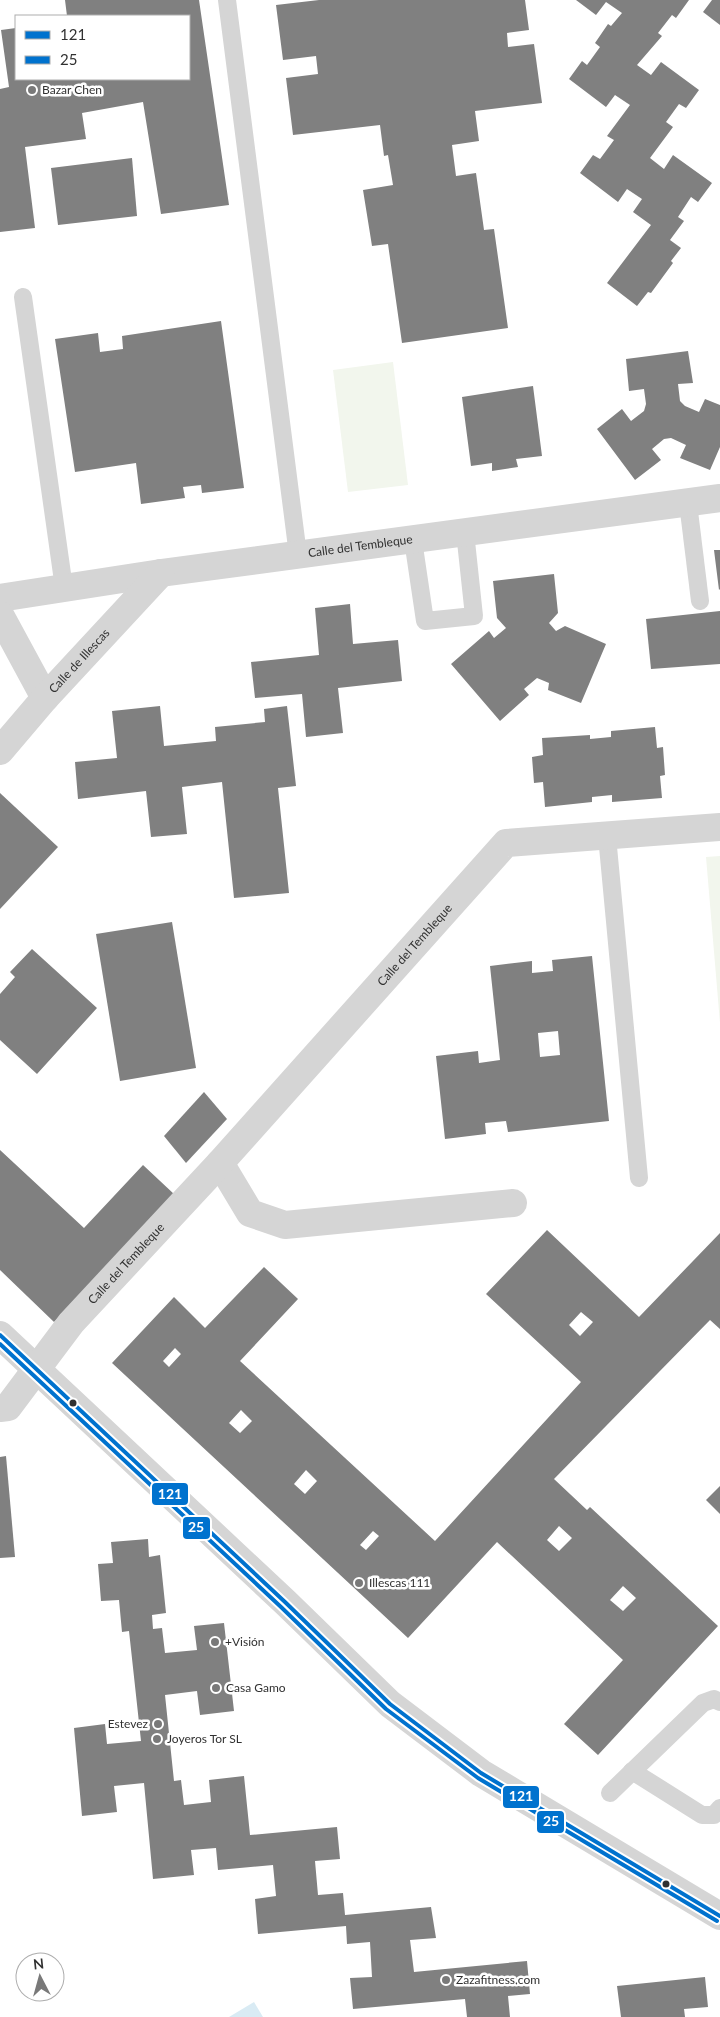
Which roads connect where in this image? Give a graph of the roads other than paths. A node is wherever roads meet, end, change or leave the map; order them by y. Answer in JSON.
{"nodes":[{"id":1,"x":227,"y":0,"type":"edge"},
{"id":2,"x":23,"y":297,"type":"dead end"},
{"id":3,"x":720,"y":498,"type":"edge"},
{"id":4,"x":688,"y":503,"type":"junction"},
{"id":5,"x":466,"y":532,"type":"junction"},
{"id":6,"x":413,"y":540,"type":"junction"},
{"id":7,"x":298,"y":555,"type":"junction"},
{"id":8,"x":161,"y":573,"type":"junction"},
{"id":9,"x":64,"y":588,"type":"junction"},
{"id":10,"x":0,"y":598,"type":"edge"},
{"id":11,"x":700,"y":601,"type":"dead end"},
{"id":12,"x":0,"y":615,"type":"edge"},
{"id":13,"x":45,"y":698,"type":"junction"},
{"id":14,"x":0,"y":751,"type":"edge"},
{"id":15,"x":720,"y":827,"type":"edge"},
{"id":16,"x":607,"y":836,"type":"junction"},
{"id":17,"x":220,"y":1163,"type":"junction"},
{"id":18,"x":639,"y":1178,"type":"dead end"},
{"id":19,"x":513,"y":1203,"type":"dead end"},
{"id":20,"x":0,"y":1335,"type":"edge"},
{"id":21,"x":36,"y":1370,"type":"junction"},
{"id":22,"x":0,"y":1408,"type":"edge"},
{"id":23,"x":720,"y":1702,"type":"edge"},
{"id":24,"x":632,"y":1771,"type":"junction"},
{"id":25,"x":610,"y":1793,"type":"dead end"},
{"id":26,"x":720,"y":1808,"type":"edge"},
{"id":27,"x":720,"y":1916,"type":"edge"}],
"edges":[{"from":1,"to":7,"type":"lane"},
{"from":2,"to":9,"type":"lane"},
{"from":3,"to":4,"type":"street","name":"Calle del Tembleque"},
{"from":4,"to":5,"type":"street","name":"Calle del Tembleque"},
{"from":4,"to":11,"type":"lane"},
{"from":5,"to":6,"type":"street","name":"Calle del Tembleque"},
{"from":5,"to":6,"type":"lane"},
{"from":6,"to":7,"type":"street","name":"Calle del Tembleque"},
{"from":7,"to":8,"type":"street","name":"Calle del Tembleque"},
{"from":8,"to":9,"type":"street","name":"Calle del Tembleque"},
{"from":8,"to":13,"type":"street","name":"Calle de Illescas"},
{"from":9,"to":10,"type":"street","name":"Calle del Tembleque"},
{"from":12,"to":13,"type":"street"},
{"from":13,"to":14,"type":"street","name":"Calle de Illescas"},
{"from":15,"to":16,"type":"street","name":"Calle del Tembleque"},
{"from":16,"to":17,"type":"street","name":"Calle del Tembleque"},
{"from":16,"to":18,"type":"lane"},
{"from":17,"to":19,"type":"street"},
{"from":17,"to":21,"type":"street","name":"Calle del Tembleque"},
{"from":20,"to":21,"type":"street"},
{"from":21,"to":22,"type":"street"},
{"from":21,"to":27,"type":"street"},
{"from":23,"to":24,"type":"lane"},
{"from":24,"to":25,"type":"lane"},
{"from":24,"to":26,"type":"lane"}]}
